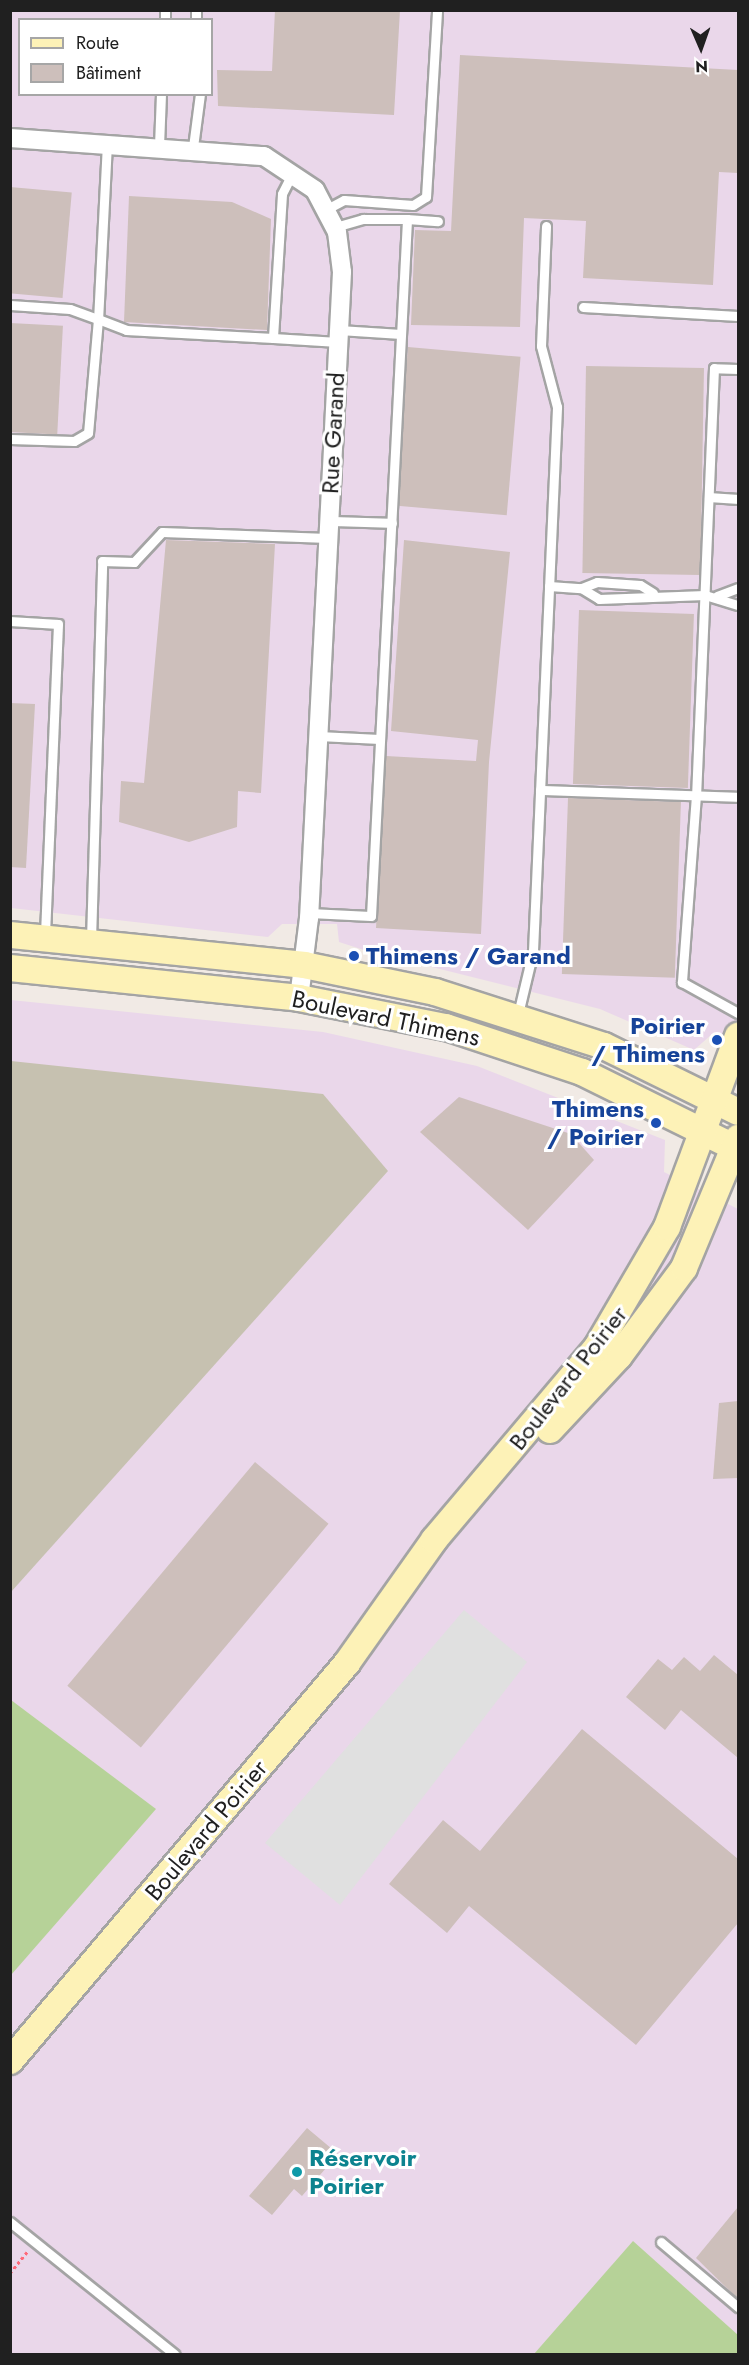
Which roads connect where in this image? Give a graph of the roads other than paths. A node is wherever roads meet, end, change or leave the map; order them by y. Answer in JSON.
{"nodes":[{"id":1,"x":437,"y":10,"type":"edge"},
{"id":2,"x":161,"y":96,"type":"edge"},
{"id":3,"x":200,"y":96,"type":"edge"},
{"id":4,"x":10,"y":138,"type":"edge"},
{"id":5,"x":107,"y":143,"type":"junction"},
{"id":6,"x":159,"y":146,"type":"junction"},
{"id":7,"x":194,"y":147,"type":"junction"},
{"id":8,"x":294,"y":171,"type":"junction"},
{"id":9,"x":327,"y":209,"type":"junction"},
{"id":10,"x":407,"y":219,"type":"junction"},
{"id":11,"x":438,"y":221,"type":"dead end"},
{"id":12,"x":546,"y":226,"type":"dead end"},
{"id":13,"x":335,"y":227,"type":"junction"},
{"id":14,"x":10,"y":306,"type":"edge"},
{"id":15,"x":583,"y":307,"type":"dead end"},
{"id":16,"x":738,"y":316,"type":"edge"},
{"id":17,"x":98,"y":319,"type":"junction"},
{"id":18,"x":401,"y":334,"type":"junction"},
{"id":19,"x":338,"y":336,"type":"junction"},
{"id":20,"x":273,"y":338,"type":"junction"},
{"id":21,"x":738,"y":369,"type":"edge"},
{"id":22,"x":10,"y":439,"type":"edge"},
{"id":23,"x":709,"y":497,"type":"junction"},
{"id":24,"x":738,"y":499,"type":"edge"},
{"id":25,"x":392,"y":523,"type":"junction"},
{"id":26,"x":328,"y":529,"type":"junction"},
{"id":27,"x":549,"y":586,"type":"junction"},
{"id":28,"x":581,"y":588,"type":"junction"},
{"id":29,"x":738,"y":588,"type":"edge"},
{"id":30,"x":653,"y":593,"type":"junction"},
{"id":31,"x":705,"y":595,"type":"junction"},
{"id":32,"x":717,"y":596,"type":"junction"},
{"id":33,"x":738,"y":605,"type":"edge"},
{"id":34,"x":10,"y":621,"type":"edge"},
{"id":35,"x":318,"y":736,"type":"junction"},
{"id":36,"x":380,"y":738,"type":"junction"},
{"id":37,"x":540,"y":790,"type":"junction"},
{"id":38,"x":696,"y":795,"type":"junction"},
{"id":39,"x":738,"y":796,"type":"edge"},
{"id":40,"x":309,"y":913,"type":"junction"},
{"id":41,"x":10,"y":935,"type":"edge"},
{"id":42,"x":45,"y":938,"type":"junction"},
{"id":43,"x":91,"y":943,"type":"junction"},
{"id":44,"x":304,"y":965,"type":"junction"},
{"id":45,"x":10,"y":968,"type":"edge"},
{"id":46,"x":299,"y":998,"type":"junction"},
{"id":47,"x":738,"y":1013,"type":"edge"},
{"id":48,"x":518,"y":1014,"type":"junction"},
{"id":49,"x":738,"y":1036,"type":"edge"},
{"id":50,"x":728,"y":1106,"type":"edge"},
{"id":51,"x":707,"y":1131,"type":"junction"},
{"id":52,"x":738,"y":1145,"type":"edge"},
{"id":53,"x":399,"y":1597,"type":"junction"},
{"id":54,"x":10,"y":2061,"type":"edge"},
{"id":55,"x":10,"y":2222,"type":"edge"},
{"id":56,"x":661,"y":2242,"type":"dead end"},
{"id":57,"x":738,"y":2307,"type":"edge"},
{"id":58,"x":174,"y":2355,"type":"edge"}],
"edges":[{"from":1,"to":9,"type":"lane"},
{"from":2,"to":6,"type":"lane"},
{"from":3,"to":7,"type":"lane"},
{"from":4,"to":5,"type":"street","name":"Rue Garand"},
{"from":5,"to":6,"type":"street","name":"Rue Garand"},
{"from":5,"to":17,"type":"lane"},
{"from":6,"to":7,"type":"street","name":"Rue Garand"},
{"from":7,"to":8,"type":"street","name":"Rue Garand"},
{"from":8,"to":9,"type":"street","name":"Rue Garand"},
{"from":8,"to":20,"type":"lane"},
{"from":9,"to":13,"type":"street","name":"Rue Garand"},
{"from":10,"to":11,"type":"lane"},
{"from":10,"to":13,"type":"lane"},
{"from":10,"to":18,"type":"lane"},
{"from":12,"to":27,"type":"lane"},
{"from":13,"to":19,"type":"street","name":"Rue Garand"},
{"from":14,"to":17,"type":"lane"},
{"from":15,"to":16,"type":"lane"},
{"from":17,"to":20,"type":"lane"},
{"from":17,"to":22,"type":"lane"},
{"from":18,"to":19,"type":"lane"},
{"from":18,"to":25,"type":"lane"},
{"from":19,"to":20,"type":"lane"},
{"from":19,"to":26,"type":"street","name":"Rue Garand"},
{"from":21,"to":23,"type":"lane"},
{"from":23,"to":24,"type":"lane"},
{"from":23,"to":31,"type":"lane"},
{"from":25,"to":26,"type":"lane"},
{"from":25,"to":36,"type":"lane"},
{"from":26,"to":35,"type":"street","name":"Rue Garand"},
{"from":26,"to":43,"type":"lane"},
{"from":27,"to":28,"type":"lane"},
{"from":27,"to":37,"type":"lane"},
{"from":28,"to":30,"type":"lane"},
{"from":28,"to":30,"type":"lane"},
{"from":29,"to":32,"type":"lane"},
{"from":30,"to":31,"type":"lane"},
{"from":31,"to":32,"type":"lane"},
{"from":31,"to":38,"type":"lane"},
{"from":32,"to":33,"type":"lane"},
{"from":34,"to":42,"type":"lane"},
{"from":35,"to":36,"type":"lane"},
{"from":35,"to":40,"type":"street","name":"Rue Garand"},
{"from":36,"to":40,"type":"lane"},
{"from":37,"to":38,"type":"lane"},
{"from":37,"to":48,"type":"lane"},
{"from":38,"to":39,"type":"lane"},
{"from":38,"to":47,"type":"lane"},
{"from":40,"to":44,"type":"street","name":"Rue Garand"},
{"from":41,"to":42,"type":"street","name":"Boulevard Thimens"},
{"from":42,"to":43,"type":"street","name":"Boulevard Thimens"},
{"from":43,"to":44,"type":"street","name":"Boulevard Thimens"},
{"from":44,"to":46,"type":"street","name":"Rue Garand"},
{"from":44,"to":48,"type":"street","name":"Boulevard Thimens"},
{"from":45,"to":46,"type":"street","name":"Boulevard Thimens"},
{"from":46,"to":51,"type":"street","name":"Boulevard Thimens"},
{"from":48,"to":50,"type":"street","name":"Boulevard Thimens"},
{"from":49,"to":50,"type":"street","name":"Boulevard Poirier"},
{"from":50,"to":51,"type":"street","name":"Boulevard Poirier"},
{"from":51,"to":52,"type":"street","name":"Boulevard Thimens"},
{"from":51,"to":53,"type":"street","name":"Boulevard Poirier"},
{"from":52,"to":53,"type":"street","name":"Boulevard Poirier"},
{"from":53,"to":54,"type":"street","name":"Boulevard Poirier"},
{"from":55,"to":58,"type":"lane"},
{"from":56,"to":57,"type":"lane"}]}
